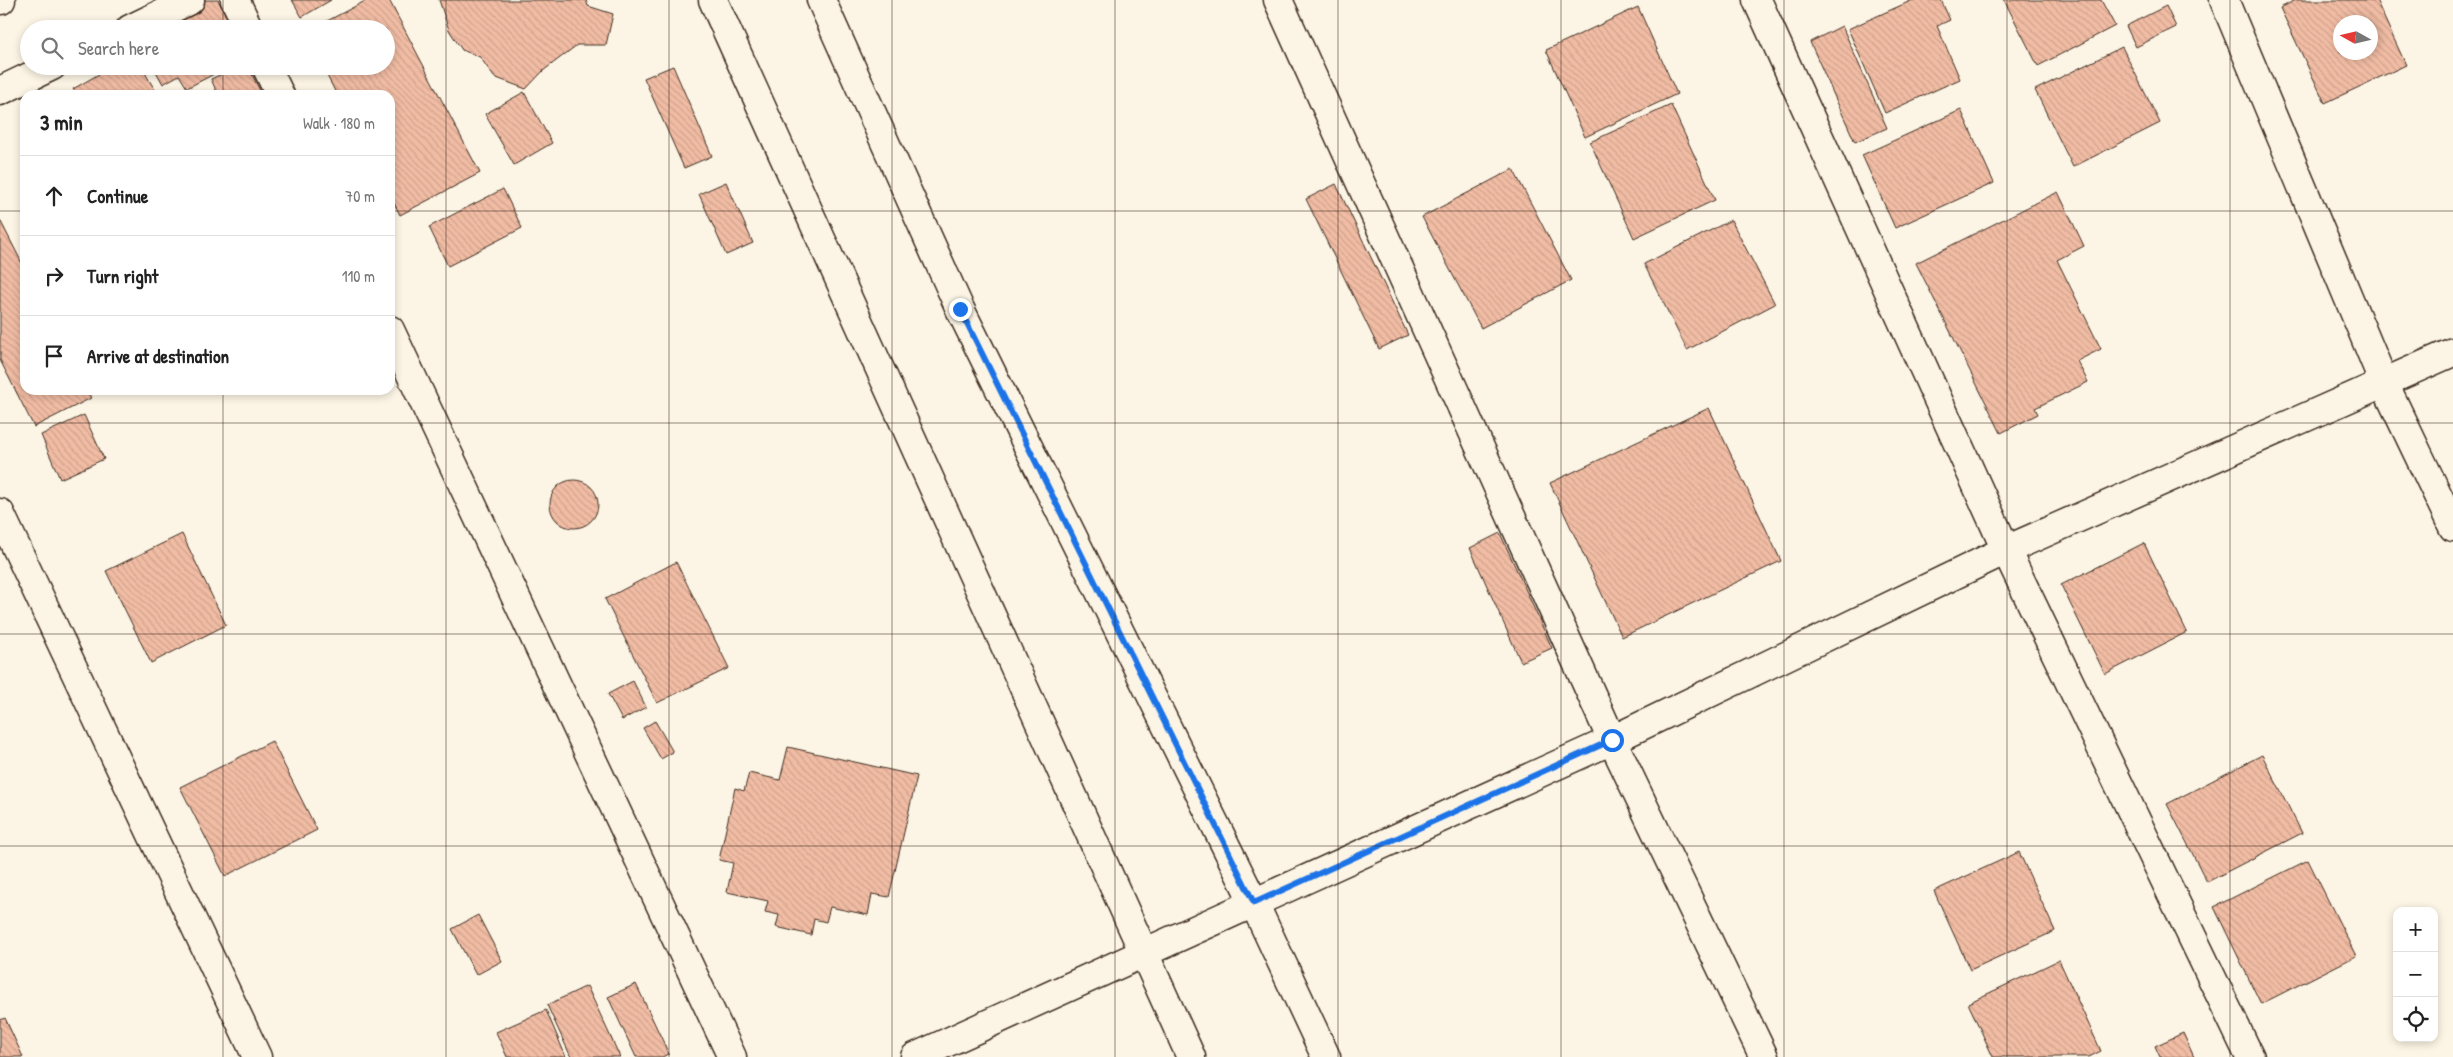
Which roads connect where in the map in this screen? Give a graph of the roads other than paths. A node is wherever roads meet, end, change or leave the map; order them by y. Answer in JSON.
{"nodes":[{"id":1,"x":190,"y":0,"type":"edge"},
{"id":2,"x":235,"y":0,"type":"edge"},
{"id":3,"x":713,"y":0,"type":"edge"},
{"id":4,"x":821,"y":0,"type":"edge"},
{"id":5,"x":1278,"y":0,"type":"edge"},
{"id":6,"x":1757,"y":0,"type":"edge"},
{"id":7,"x":2224,"y":0,"type":"edge"},
{"id":8,"x":149,"y":20,"type":"edge"},
{"id":9,"x":245,"y":20,"type":"edge"},
{"id":10,"x":34,"y":75,"type":"edge"},
{"id":11,"x":270,"y":75,"type":"edge"},
{"id":12,"x":278,"y":90,"type":"edge"},
{"id":13,"x":0,"y":92,"type":"edge"},
{"id":14,"x":395,"y":341,"type":"edge"},
{"id":15,"x":2453,"y":352,"type":"edge"},
{"id":16,"x":2384,"y":383,"type":"junction"},
{"id":17,"x":0,"y":513,"type":"edge"},
{"id":18,"x":2453,"y":527,"type":"edge"},
{"id":19,"x":2006,"y":550,"type":"junction"},
{"id":20,"x":1612,"y":740,"type":"junction"},
{"id":21,"x":1254,"y":903,"type":"junction"},
{"id":22,"x":1143,"y":953,"type":"junction"},
{"id":23,"x":257,"y":1057,"type":"edge"},
{"id":24,"x":732,"y":1057,"type":"edge"},
{"id":25,"x":915,"y":1057,"type":"edge"},
{"id":26,"x":1191,"y":1057,"type":"edge"},
{"id":27,"x":1326,"y":1057,"type":"edge"},
{"id":28,"x":1764,"y":1057,"type":"edge"},
{"id":29,"x":2250,"y":1057,"type":"edge"}],
"edges":[{"from":1,"to":8,"type":"street"},
{"from":2,"to":9,"type":"street"},
{"from":3,"to":22,"type":"street"},
{"from":4,"to":21,"type":"street"},
{"from":5,"to":20,"type":"street"},
{"from":6,"to":19,"type":"street"},
{"from":7,"to":16,"type":"street"},
{"from":10,"to":13,"type":"street"},
{"from":11,"to":12,"type":"street"},
{"from":14,"to":24,"type":"street"},
{"from":15,"to":16,"type":"street"},
{"from":16,"to":18,"type":"street"},
{"from":16,"to":19,"type":"street"},
{"from":17,"to":23,"type":"street"},
{"from":19,"to":20,"type":"street"},
{"from":19,"to":29,"type":"street"},
{"from":20,"to":21,"type":"street"},
{"from":20,"to":28,"type":"street"},
{"from":21,"to":22,"type":"street"},
{"from":21,"to":27,"type":"street"},
{"from":22,"to":25,"type":"street"},
{"from":22,"to":26,"type":"street"}]}
